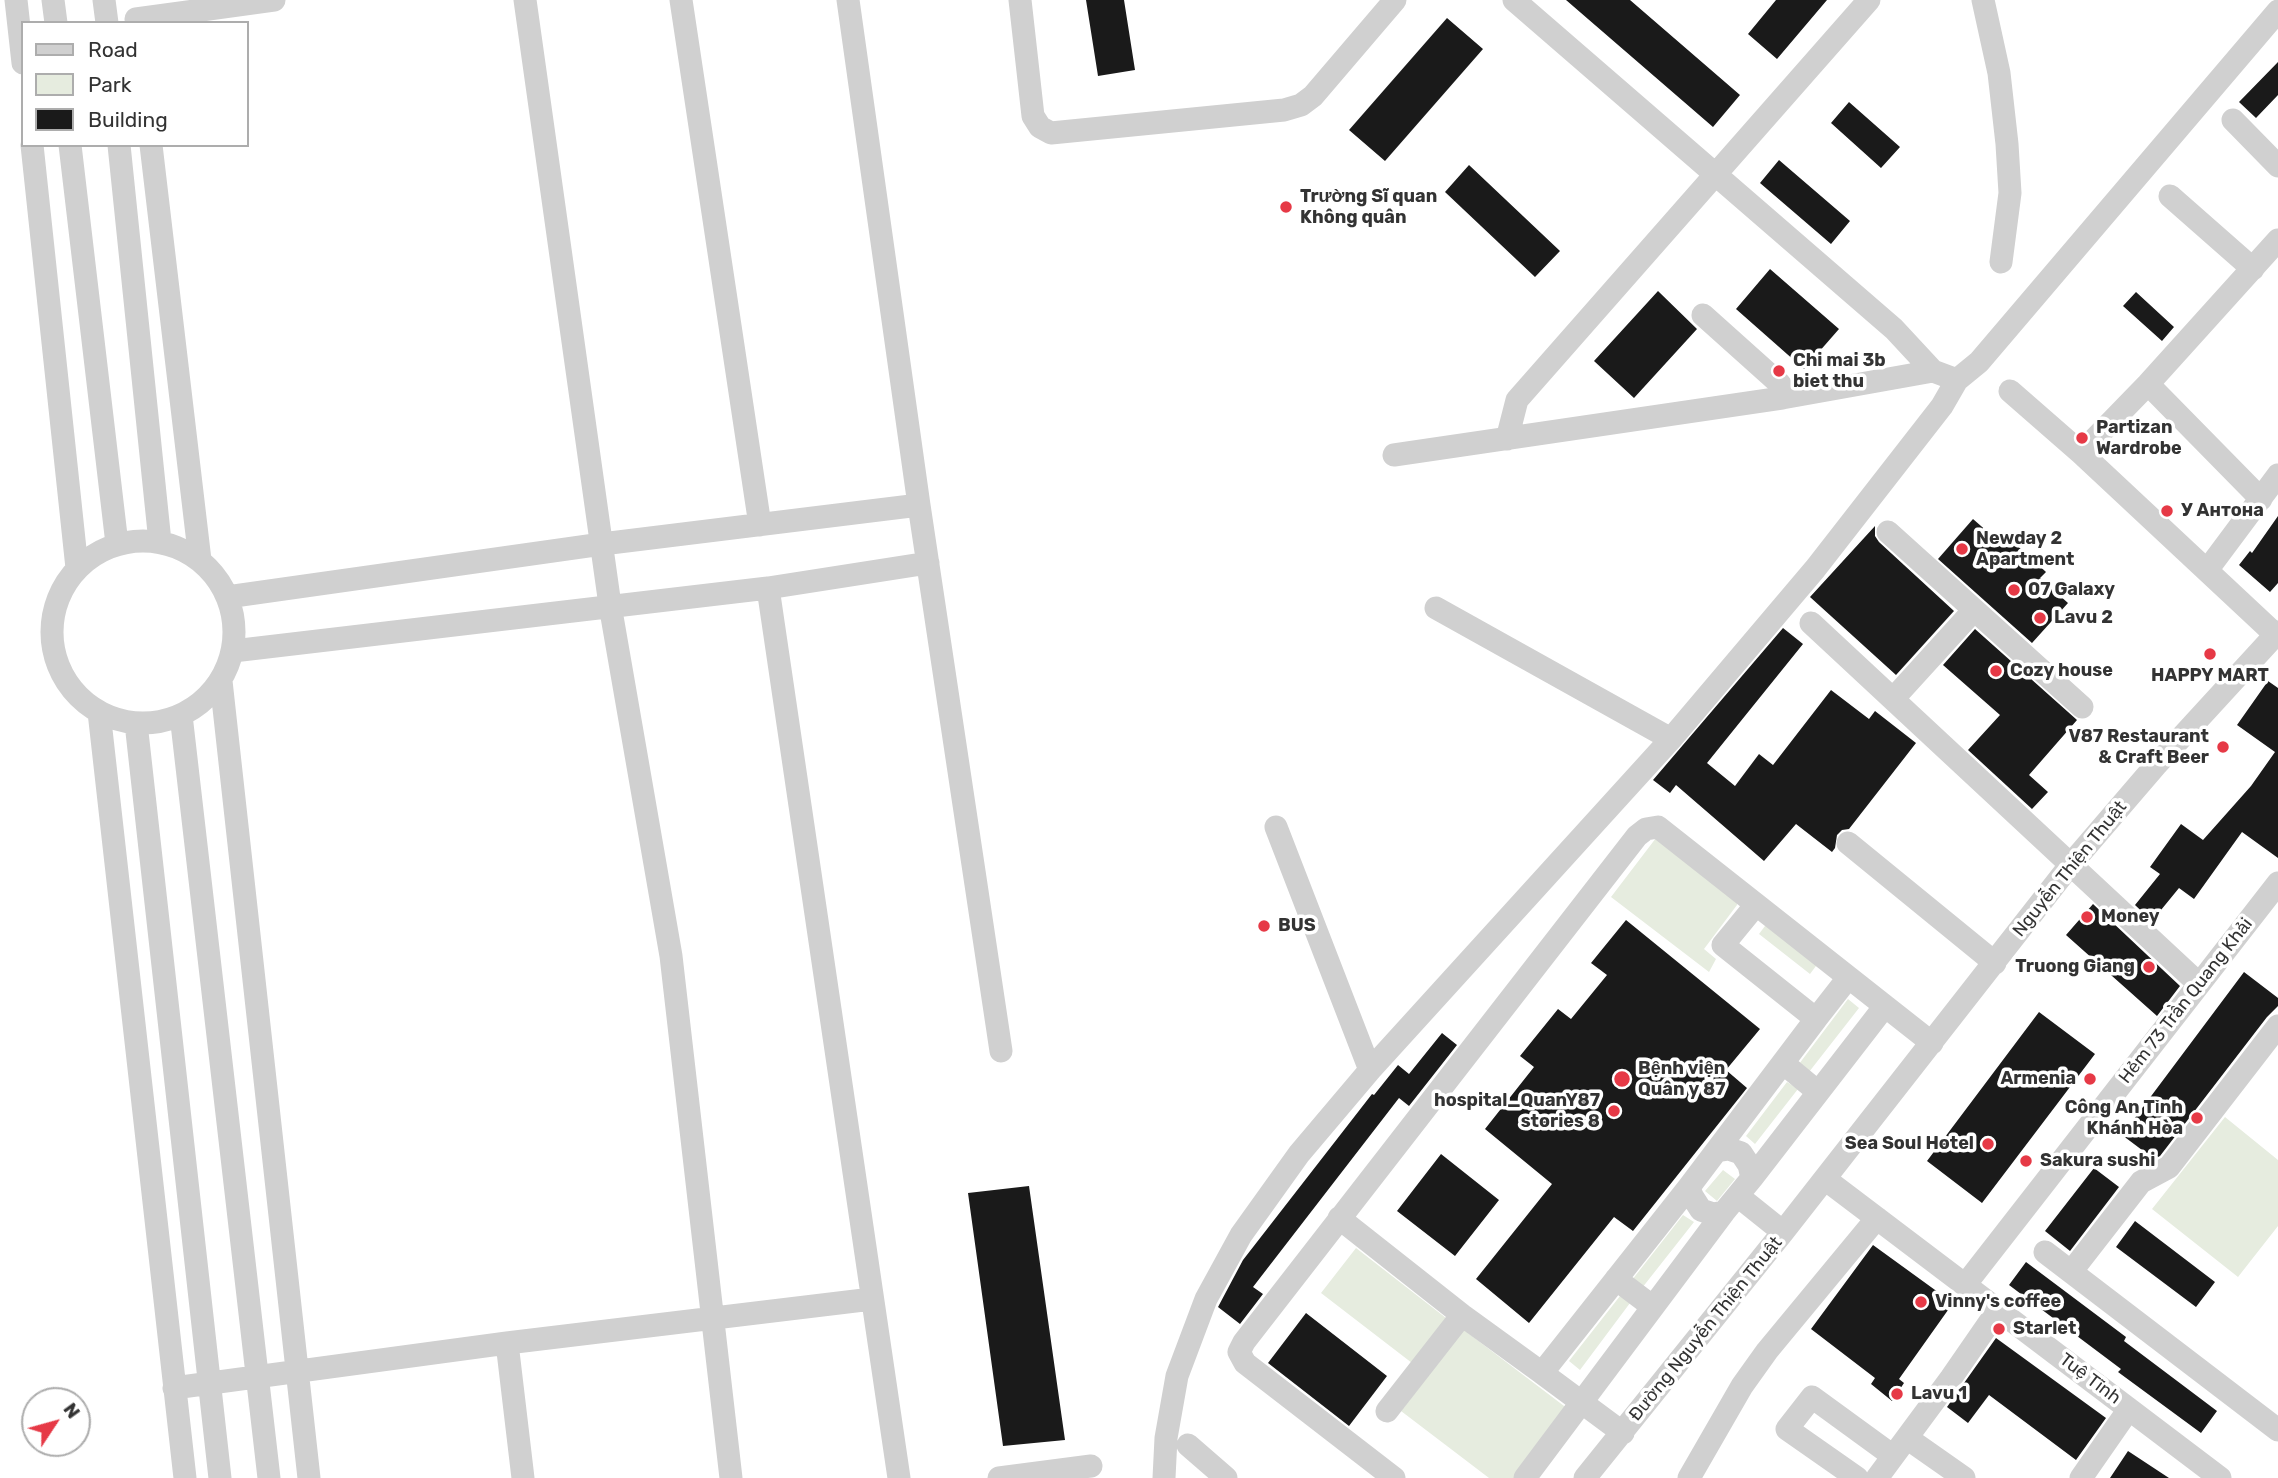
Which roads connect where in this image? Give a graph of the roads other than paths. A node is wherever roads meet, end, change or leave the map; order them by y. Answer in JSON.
{"nodes":[{"id":1,"x":16,"y":0,"type":"edge"},
{"id":2,"x":53,"y":0,"type":"edge"},
{"id":3,"x":104,"y":0,"type":"edge"},
{"id":4,"x":274,"y":0,"type":"edge"},
{"id":5,"x":525,"y":0,"type":"edge"},
{"id":6,"x":681,"y":0,"type":"edge"},
{"id":7,"x":848,"y":0,"type":"edge"},
{"id":8,"x":1020,"y":0,"type":"edge"},
{"id":9,"x":1395,"y":0,"type":"edge"},
{"id":10,"x":1514,"y":0,"type":"edge"},
{"id":11,"x":1869,"y":0,"type":"edge"},
{"id":12,"x":1983,"y":0,"type":"edge"},
{"id":13,"x":2278,"y":11,"type":"edge"},
{"id":14,"x":136,"y":14,"type":"edge"},
{"id":15,"x":56,"y":21,"type":"edge"},
{"id":16,"x":107,"y":21,"type":"edge"},
{"id":17,"x":21,"y":44,"type":"edge"},
{"id":18,"x":2233,"y":120,"type":"dead end"},
{"id":19,"x":32,"y":147,"type":"edge"},
{"id":20,"x":70,"y":147,"type":"edge"},
{"id":21,"x":119,"y":147,"type":"edge"},
{"id":22,"x":151,"y":147,"type":"edge"},
{"id":23,"x":2278,"y":166,"type":"edge"},
{"id":24,"x":1717,"y":174,"type":"junction"},
{"id":25,"x":2170,"y":196,"type":"dead end"},
{"id":26,"x":2278,"y":240,"type":"edge"},
{"id":27,"x":2001,"y":262,"type":"dead end"},
{"id":28,"x":2253,"y":269,"type":"junction"},
{"id":29,"x":1703,"y":314,"type":"dead end"},
{"id":30,"x":1933,"y":371,"type":"junction"},
{"id":31,"x":1957,"y":380,"type":"junction"},
{"id":32,"x":2148,"y":384,"type":"junction"},
{"id":33,"x":2010,"y":391,"type":"dead end"},
{"id":34,"x":1782,"y":398,"type":"junction"},
{"id":35,"x":1507,"y":439,"type":"junction"},
{"id":36,"x":2081,"y":453,"type":"junction"},
{"id":37,"x":1394,"y":455,"type":"dead end"},
{"id":38,"x":2278,"y":475,"type":"edge"},
{"id":39,"x":2262,"y":499,"type":"junction"},
{"id":40,"x":919,"y":505,"type":"junction"},
{"id":41,"x":760,"y":525,"type":"junction"},
{"id":42,"x":1888,"y":532,"type":"dead end"},
{"id":43,"x":159,"y":542,"type":"junction"},
{"id":44,"x":117,"y":544,"type":"junction"},
{"id":45,"x":602,"y":544,"type":"junction"},
{"id":46,"x":200,"y":560,"type":"junction"},
{"id":47,"x":928,"y":563,"type":"junction"},
{"id":48,"x":77,"y":568,"type":"junction"},
{"id":49,"x":2208,"y":569,"type":"junction"},
{"id":50,"x":768,"y":588,"type":"junction"},
{"id":51,"x":228,"y":597,"type":"junction"},
{"id":52,"x":610,"y":605,"type":"junction"},
{"id":53,"x":1436,"y":608,"type":"dead end"},
{"id":54,"x":1974,"y":610,"type":"junction"},
{"id":55,"x":1811,"y":623,"type":"dead end"},
{"id":56,"x":2277,"y":635,"type":"edge"},
{"id":57,"x":233,"y":651,"type":"junction"},
{"id":58,"x":221,"y":681,"type":"junction"},
{"id":59,"x":1894,"y":699,"type":"junction"},
{"id":60,"x":2082,"y":707,"type":"dead end"},
{"id":61,"x":99,"y":712,"type":"junction"},
{"id":62,"x":181,"y":716,"type":"junction"},
{"id":63,"x":136,"y":723,"type":"junction"},
{"id":64,"x":1671,"y":739,"type":"junction"},
{"id":65,"x":1276,"y":827,"type":"dead end"},
{"id":66,"x":1848,"y":843,"type":"dead end"},
{"id":67,"x":2071,"y":864,"type":"junction"},
{"id":68,"x":2278,"y":883,"type":"edge"},
{"id":69,"x":1755,"y":906,"type":"junction"},
{"id":70,"x":1995,"y":963,"type":"junction"},
{"id":71,"x":1848,"y":978,"type":"junction"},
{"id":72,"x":2199,"y":984,"type":"junction"},
{"id":73,"x":1885,"y":1006,"type":"junction"},
{"id":74,"x":1816,"y":1019,"type":"junction"},
{"id":75,"x":2278,"y":1026,"type":"edge"},
{"id":76,"x":1932,"y":1043,"type":"junction"},
{"id":77,"x":1001,"y":1051,"type":"dead end"},
{"id":78,"x":1783,"y":1063,"type":"junction"},
{"id":79,"x":1370,"y":1070,"type":"junction"},
{"id":80,"x":1818,"y":1092,"type":"junction"},
{"id":81,"x":1716,"y":1151,"type":"junction"},
{"id":82,"x":1825,"y":1179,"type":"junction"},
{"id":83,"x":1689,"y":1187,"type":"junction"},
{"id":84,"x":1738,"y":1195,"type":"junction"},
{"id":85,"x":1877,"y":1218,"type":"junction"},
{"id":86,"x":1339,"y":1219,"type":"junction"},
{"id":87,"x":1783,"y":1232,"type":"junction"},
{"id":88,"x":2045,"y":1252,"type":"dead end"},
{"id":89,"x":2071,"y":1272,"type":"junction"},
{"id":90,"x":1616,"y":1279,"type":"junction"},
{"id":91,"x":1965,"y":1285,"type":"junction"},
{"id":92,"x":872,"y":1299,"type":"junction"},
{"id":93,"x":1653,"y":1307,"type":"junction"},
{"id":94,"x":1998,"y":1310,"type":"junction"},
{"id":95,"x":1462,"y":1315,"type":"junction"},
{"id":96,"x":711,"y":1318,"type":"junction"},
{"id":97,"x":507,"y":1343,"type":"junction"},
{"id":98,"x":297,"y":1372,"type":"junction"},
{"id":99,"x":1542,"y":1373,"type":"junction"},
{"id":100,"x":256,"y":1375,"type":"junction"},
{"id":101,"x":208,"y":1383,"type":"junction"},
{"id":102,"x":174,"y":1388,"type":"junction"},
{"id":103,"x":1583,"y":1403,"type":"junction"},
{"id":104,"x":2129,"y":1409,"type":"junction"},
{"id":105,"x":1387,"y":1411,"type":"dead end"},
{"id":106,"x":2278,"y":1430,"type":"edge"},
{"id":107,"x":1623,"y":1433,"type":"junction"},
{"id":108,"x":1907,"y":1438,"type":"junction"},
{"id":109,"x":1188,"y":1445,"type":"dead end"},
{"id":110,"x":1893,"y":1456,"type":"junction"},
{"id":111,"x":1091,"y":1465,"type":"dead end"},
{"id":112,"x":1165,"y":1467,"type":"edge"},
{"id":113,"x":184,"y":1478,"type":"edge"},
{"id":114,"x":220,"y":1478,"type":"edge"},
{"id":115,"x":269,"y":1478,"type":"edge"},
{"id":116,"x":309,"y":1478,"type":"edge"},
{"id":117,"x":523,"y":1478,"type":"edge"},
{"id":118,"x":731,"y":1478,"type":"edge"},
{"id":119,"x":899,"y":1478,"type":"edge"},
{"id":120,"x":999,"y":1478,"type":"edge"},
{"id":121,"x":1226,"y":1478,"type":"edge"},
{"id":122,"x":1394,"y":1478,"type":"edge"},
{"id":123,"x":1525,"y":1478,"type":"edge"},
{"id":124,"x":1586,"y":1478,"type":"edge"},
{"id":125,"x":1689,"y":1478,"type":"edge"},
{"id":126,"x":1857,"y":1478,"type":"edge"},
{"id":127,"x":1877,"y":1478,"type":"edge"},
{"id":128,"x":1964,"y":1478,"type":"edge"},
{"id":129,"x":2081,"y":1478,"type":"edge"},
{"id":130,"x":2220,"y":1478,"type":"edge"}],
"edges":[{"from":1,"to":17,"type":"street"},
{"from":2,"to":15,"type":"street"},
{"from":3,"to":16,"type":"street"},
{"from":4,"to":14,"type":"street"},
{"from":5,"to":45,"type":"street"},
{"from":6,"to":41,"type":"street"},
{"from":7,"to":40,"type":"street"},
{"from":8,"to":9,"type":"street"},
{"from":10,"to":24,"type":"street"},
{"from":11,"to":24,"type":"street"},
{"from":12,"to":27,"type":"street"},
{"from":13,"to":31,"type":"street"},
{"from":18,"to":23,"type":"street"},
{"from":19,"to":48,"type":"street"},
{"from":20,"to":44,"type":"street"},
{"from":21,"to":43,"type":"street"},
{"from":22,"to":46,"type":"street"},
{"from":24,"to":30,"type":"street"},
{"from":24,"to":35,"type":"street"},
{"from":25,"to":28,"type":"street"},
{"from":26,"to":28,"type":"street"},
{"from":28,"to":32,"type":"street"},
{"from":29,"to":34,"type":"street"},
{"from":30,"to":31,"type":"street"},
{"from":30,"to":34,"type":"street"},
{"from":31,"to":64,"type":"street"},
{"from":32,"to":36,"type":"street"},
{"from":32,"to":39,"type":"street"},
{"from":33,"to":36,"type":"street"},
{"from":34,"to":35,"type":"street"},
{"from":35,"to":37,"type":"street"},
{"from":36,"to":49,"type":"street"},
{"from":38,"to":39,"type":"street"},
{"from":39,"to":49,"type":"street"},
{"from":40,"to":41,"type":"street"},
{"from":40,"to":47,"type":"street"},
{"from":41,"to":45,"type":"street"},
{"from":42,"to":54,"type":"street"},
{"from":43,"to":44,"type":"street"},
{"from":43,"to":46,"type":"street"},
{"from":44,"to":48,"type":"street"},
{"from":45,"to":51,"type":"street"},
{"from":45,"to":52,"type":"street"},
{"from":46,"to":51,"type":"street"},
{"from":47,"to":50,"type":"street"},
{"from":47,"to":77,"type":"street"},
{"from":48,"to":61,"type":"street"},
{"from":49,"to":56,"type":"street"},
{"from":50,"to":52,"type":"street"},
{"from":50,"to":92,"type":"street"},
{"from":51,"to":57,"type":"street"},
{"from":52,"to":57,"type":"street"},
{"from":52,"to":96,"type":"street"},
{"from":53,"to":64,"type":"street"},
{"from":54,"to":59,"type":"street"},
{"from":54,"to":60,"type":"street"},
{"from":55,"to":59,"type":"street"},
{"from":56,"to":67,"type":"street","name":"Nguyễn Thiện Thuật"},
{"from":57,"to":58,"type":"street"},
{"from":58,"to":62,"type":"street"},
{"from":58,"to":98,"type":"street"},
{"from":59,"to":67,"type":"street"},
{"from":61,"to":63,"type":"street"},
{"from":61,"to":102,"type":"street"},
{"from":62,"to":63,"type":"street"},
{"from":62,"to":100,"type":"street"},
{"from":63,"to":101,"type":"street"},
{"from":64,"to":79,"type":"street"},
{"from":65,"to":79,"type":"street"},
{"from":66,"to":70,"type":"street"},
{"from":67,"to":70,"type":"street","name":"Nguyễn Thiện Thuật"},
{"from":67,"to":72,"type":"street"},
{"from":68,"to":72,"type":"street","name":"Hẻm 73 Trần Quang Khải"},
{"from":69,"to":71,"type":"street"},
{"from":69,"to":74,"type":"street"},
{"from":69,"to":86,"type":"street"},
{"from":70,"to":76,"type":"street","name":"Nguyễn Thiện Thuật"},
{"from":71,"to":73,"type":"street"},
{"from":71,"to":74,"type":"street"},
{"from":72,"to":91,"type":"street","name":"Hẻm 73 Trần Quang Khải"},
{"from":73,"to":76,"type":"street"},
{"from":73,"to":80,"type":"street"},
{"from":74,"to":78,"type":"street"},
{"from":75,"to":89,"type":"street"},
{"from":76,"to":82,"type":"street","name":"Nguyễn Thiện Thuật"},
{"from":78,"to":80,"type":"street"},
{"from":78,"to":81,"type":"street"},
{"from":79,"to":112,"type":"street"},
{"from":80,"to":84,"type":"street"},
{"from":81,"to":83,"type":"street"},
{"from":81,"to":84,"type":"street"},
{"from":82,"to":85,"type":"street","name":"Tuệ Tĩnh"},
{"from":82,"to":87,"type":"street","name":"Đường Nguyễn Thiện Thuật"},
{"from":83,"to":84,"type":"street"},
{"from":83,"to":90,"type":"street"},
{"from":84,"to":87,"type":"street"},
{"from":84,"to":93,"type":"street"},
{"from":85,"to":91,"type":"street","name":"Tuệ Tĩnh"},
{"from":85,"to":125,"type":"street"},
{"from":86,"to":95,"type":"street"},
{"from":86,"to":122,"type":"street"},
{"from":87,"to":107,"type":"street","name":"Đường Nguyễn Thiện Thuật"},
{"from":88,"to":89,"type":"street"},
{"from":89,"to":106,"type":"street"},
{"from":90,"to":93,"type":"street"},
{"from":90,"to":99,"type":"street"},
{"from":91,"to":94,"type":"street","name":"Tuệ Tĩnh"},
{"from":92,"to":96,"type":"street"},
{"from":92,"to":119,"type":"street"},
{"from":93,"to":103,"type":"street"},
{"from":94,"to":104,"type":"street","name":"Tuệ Tĩnh"},
{"from":94,"to":108,"type":"street"},
{"from":95,"to":99,"type":"street"},
{"from":95,"to":105,"type":"street"},
{"from":96,"to":97,"type":"street"},
{"from":96,"to":118,"type":"street"},
{"from":97,"to":98,"type":"street"},
{"from":97,"to":117,"type":"street"},
{"from":98,"to":100,"type":"street"},
{"from":98,"to":116,"type":"street"},
{"from":99,"to":103,"type":"street"},
{"from":100,"to":101,"type":"street"},
{"from":100,"to":115,"type":"street"},
{"from":101,"to":102,"type":"street"},
{"from":101,"to":114,"type":"street"},
{"from":102,"to":113,"type":"street"},
{"from":103,"to":107,"type":"street"},
{"from":103,"to":123,"type":"street"},
{"from":104,"to":129,"type":"street"},
{"from":104,"to":130,"type":"street","name":"Tuệ Tĩnh"},
{"from":107,"to":124,"type":"street","name":"Đường Nguyễn Thiện Thuật"},
{"from":108,"to":110,"type":"street"},
{"from":108,"to":128,"type":"street"},
{"from":109,"to":121,"type":"street"},
{"from":110,"to":126,"type":"street"},
{"from":110,"to":127,"type":"street"},
{"from":111,"to":120,"type":"street"}]}
